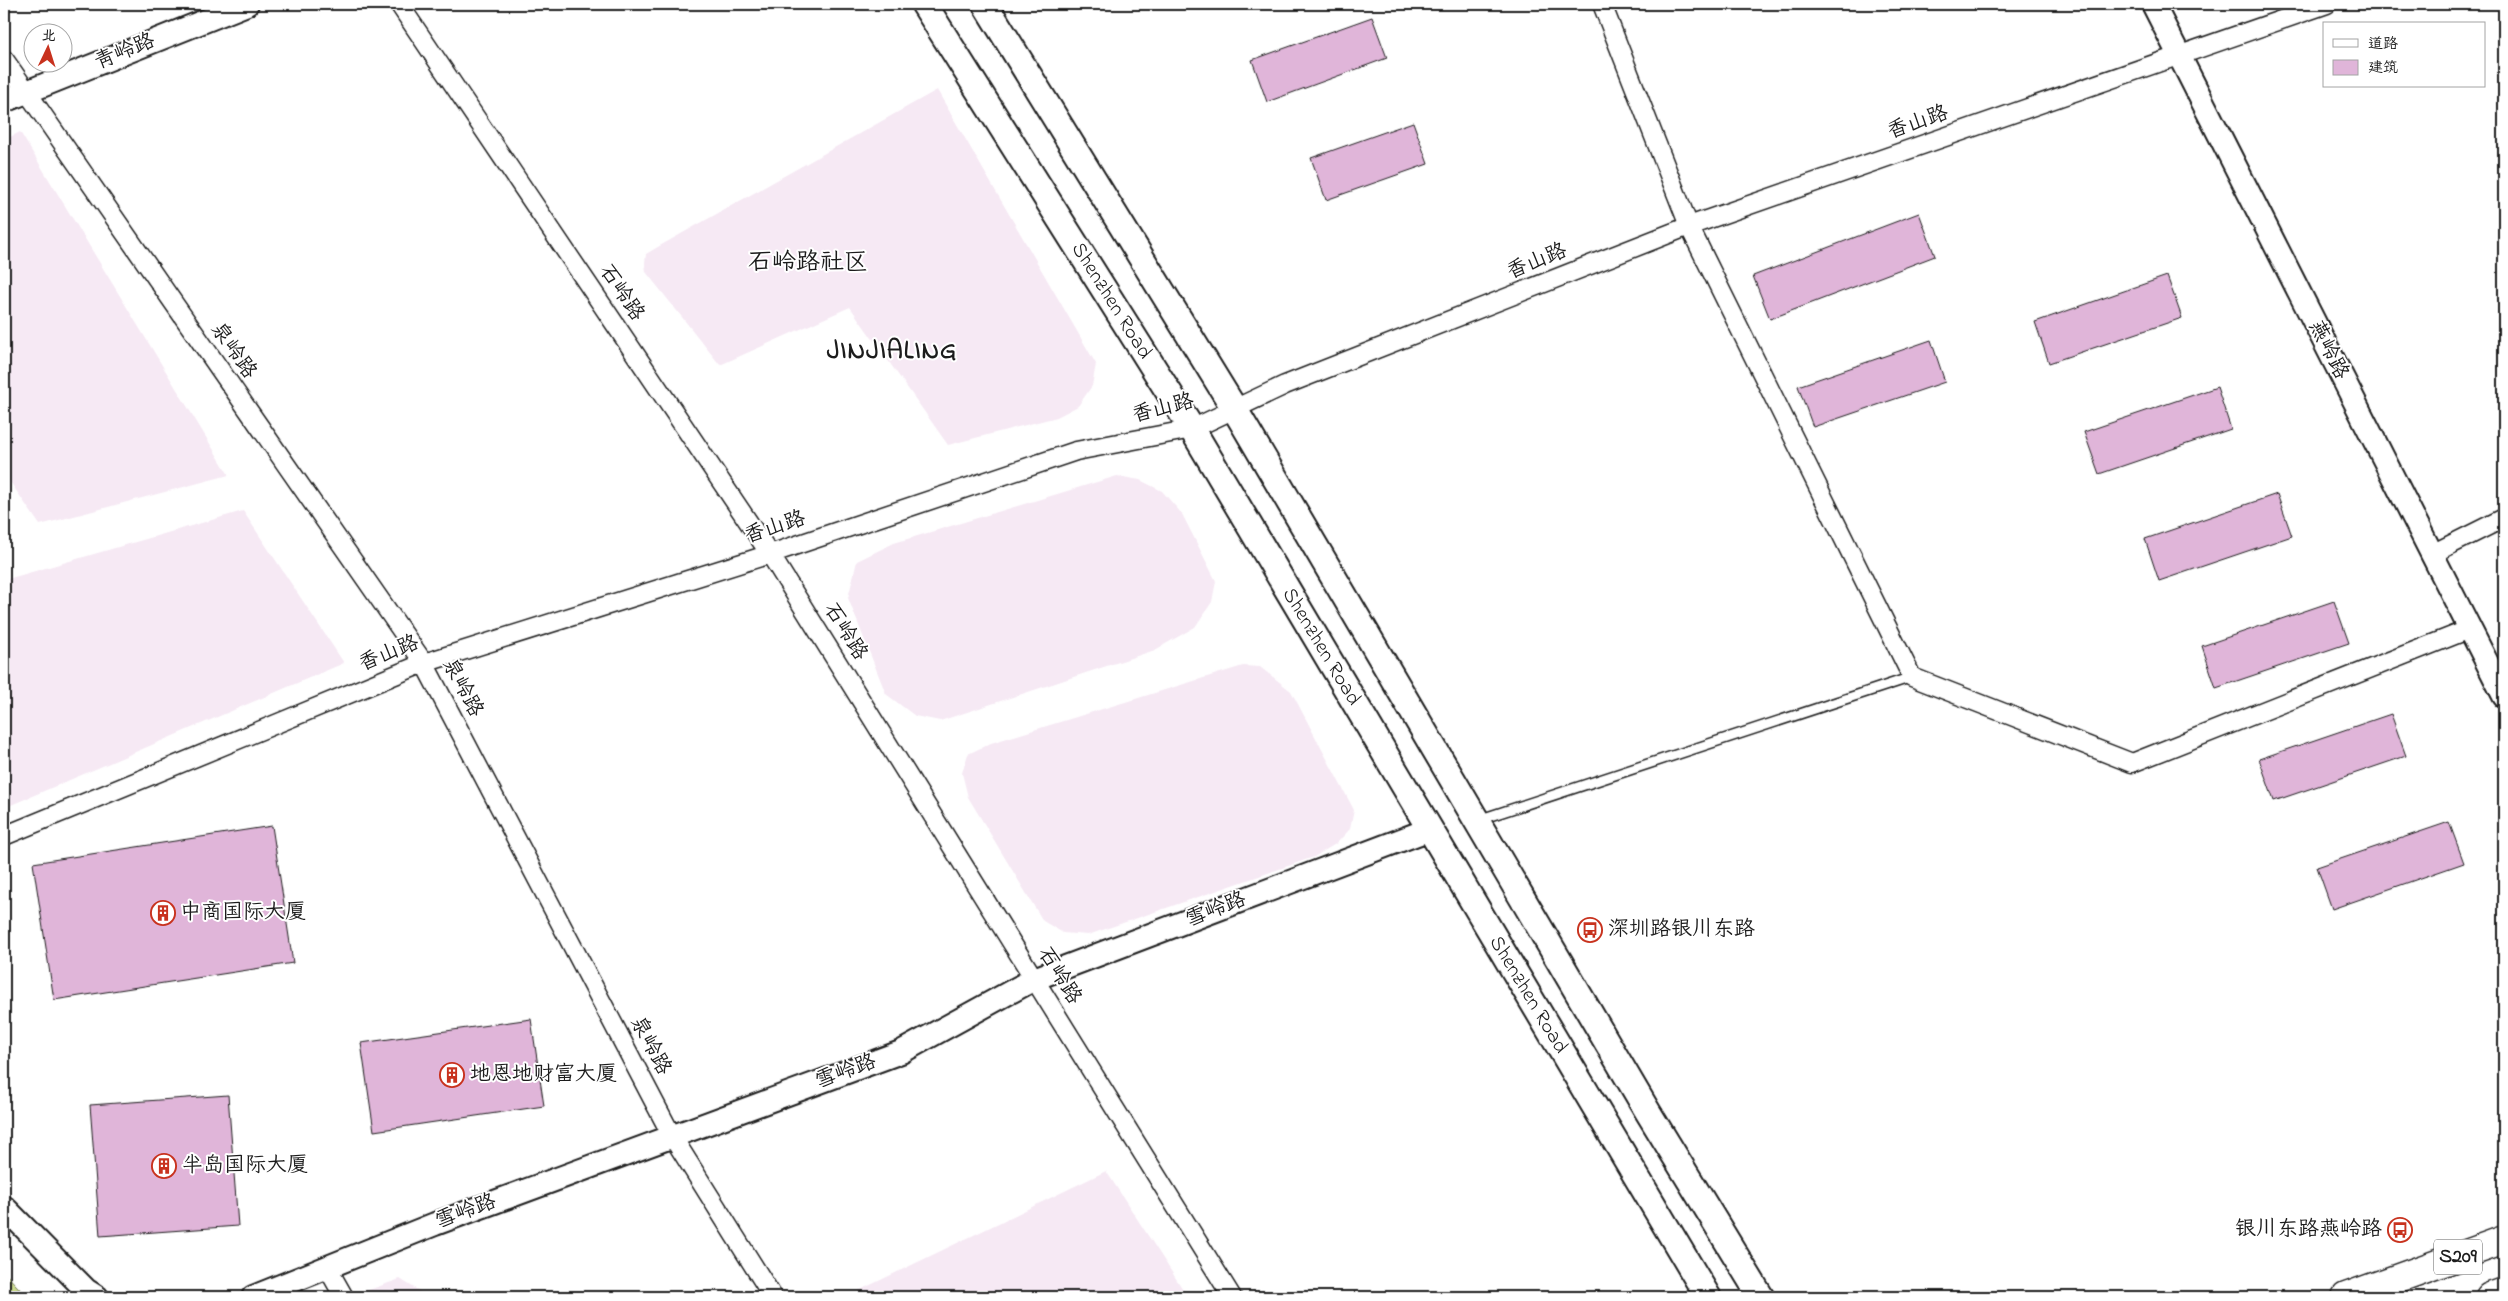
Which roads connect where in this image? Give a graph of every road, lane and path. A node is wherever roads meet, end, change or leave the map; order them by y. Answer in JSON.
{"nodes":[{"id":1,"x":247,"y":4,"type":"edge"},
{"id":2,"x":399,"y":4,"type":"edge"},
{"id":3,"x":924,"y":4,"type":"edge"},
{"id":4,"x":985,"y":4,"type":"edge"},
{"id":5,"x":1602,"y":4,"type":"edge"},
{"id":6,"x":2153,"y":4,"type":"edge"},
{"id":7,"x":2327,"y":4,"type":"edge"},
{"id":8,"x":2179,"y":56,"type":"junction"},
{"id":9,"x":4,"y":59,"type":"edge"},
{"id":10,"x":25,"y":91,"type":"junction"},
{"id":11,"x":4,"y":101,"type":"edge"},
{"id":12,"x":1689,"y":226,"type":"junction"},
{"id":13,"x":1234,"y":408,"type":"junction"},
{"id":14,"x":1192,"y":429,"type":"junction"},
{"id":15,"x":2504,"y":518,"type":"edge"},
{"id":16,"x":770,"y":554,"type":"junction"},
{"id":17,"x":2432,"y":554,"type":"junction"},
{"id":18,"x":2470,"y":629,"type":"junction"},
{"id":19,"x":424,"y":663,"type":"junction"},
{"id":20,"x":1912,"y":677,"type":"junction"},
{"id":21,"x":2504,"y":696,"type":"edge"},
{"id":22,"x":1476,"y":821,"type":"junction"},
{"id":23,"x":1430,"y":829,"type":"junction"},
{"id":24,"x":4,"y":836,"type":"edge"},
{"id":25,"x":1034,"y":979,"type":"junction"},
{"id":26,"x":672,"y":1136,"type":"junction"},
{"id":27,"x":4,"y":1207,"type":"edge"},
{"id":28,"x":2504,"y":1240,"type":"edge"},
{"id":29,"x":327,"y":1267,"type":"junction"},
{"id":30,"x":2504,"y":1292,"type":"edge"},
{"id":31,"x":97,"y":1297,"type":"edge"},
{"id":32,"x":254,"y":1297,"type":"edge"},
{"id":33,"x":344,"y":1297,"type":"edge"},
{"id":34,"x":774,"y":1297,"type":"edge"},
{"id":35,"x":1232,"y":1297,"type":"edge"},
{"id":36,"x":1708,"y":1297,"type":"edge"},
{"id":37,"x":1761,"y":1297,"type":"edge"},
{"id":38,"x":2346,"y":1297,"type":"edge"},
{"id":39,"x":2490,"y":1297,"type":"edge"}],
"edges":[{"from":1,"to":10,"type":"street","name":"青岭路"},
{"from":2,"to":16,"type":"street","name":"石岭路","number":"石岭路"},
{"from":3,"to":14,"type":"main road","name":"Shenzhen Road"},
{"from":4,"to":13,"type":"main road","name":"Shenzhen Road"},
{"from":5,"to":12,"type":"street"},
{"from":6,"to":8,"type":"street","name":"燕岭路"},
{"from":7,"to":8,"type":"street","name":"香山路"},
{"from":8,"to":12,"type":"street","name":"香山路"},
{"from":8,"to":17,"type":"street","name":"燕岭路"},
{"from":9,"to":10,"type":"street","name":"泉岭路"},
{"from":10,"to":11,"type":"street","name":"青岭路"},
{"from":10,"to":19,"type":"street","name":"泉岭路"},
{"from":12,"to":13,"type":"street","name":"香山路"},
{"from":12,"to":20,"type":"street"},
{"from":13,"to":14,"type":"street","name":"香山路"},
{"from":13,"to":22,"type":"main road","name":"Shenzhen Road"},
{"from":14,"to":16,"type":"street","name":"香山路"},
{"from":14,"to":23,"type":"main road","name":"Shenzhen Road"},
{"from":15,"to":17,"type":"street"},
{"from":16,"to":19,"type":"street","name":"香山路"},
{"from":16,"to":25,"type":"street","name":"石岭路","number":"石岭路"},
{"from":17,"to":18,"type":"street","name":"燕岭路"},
{"from":18,"to":20,"type":"street"},
{"from":18,"to":21,"type":"street","name":"燕岭路"},
{"from":19,"to":24,"type":"street","name":"香山路"},
{"from":19,"to":26,"type":"street","name":"泉岭路"},
{"from":20,"to":22,"type":"lane"},
{"from":22,"to":37,"type":"main road","name":"Shenzhen Road"},
{"from":23,"to":25,"type":"street","name":"雪岭路"},
{"from":23,"to":36,"type":"main road","name":"Shenzhen Road"},
{"from":25,"to":26,"type":"street","name":"雪岭路"},
{"from":25,"to":35,"type":"street","name":"石岭路","number":"石岭路"},
{"from":26,"to":29,"type":"street","name":"雪岭路"},
{"from":26,"to":34,"type":"street","name":"泉岭路"},
{"from":27,"to":31,"type":"street"},
{"from":28,"to":38,"type":"main road","number":"S209"},
{"from":29,"to":32,"type":"street","name":"雪岭路"},
{"from":29,"to":33,"type":"street"},
{"from":30,"to":39,"type":"main road","number":"S209"}]}
